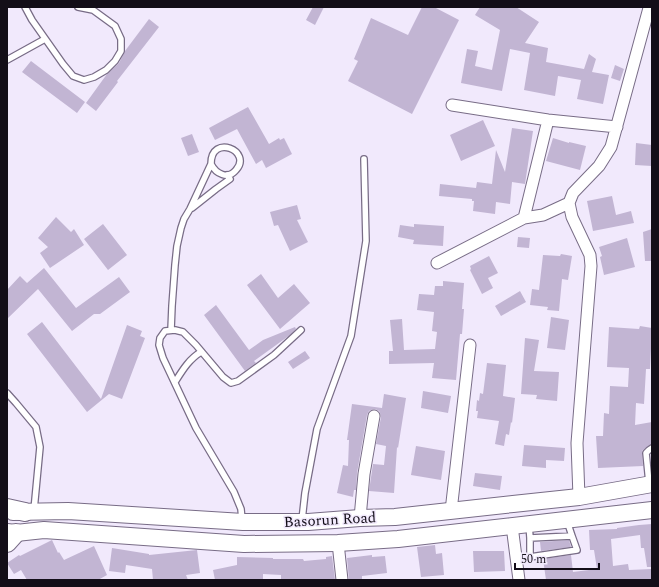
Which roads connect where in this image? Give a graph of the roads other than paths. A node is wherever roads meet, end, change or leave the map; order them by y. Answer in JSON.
{"nodes":[{"id":1,"x":25,"y":7,"type":"edge"},
{"id":2,"x":78,"y":7,"type":"edge"},
{"id":3,"x":650,"y":8,"type":"edge"},
{"id":4,"x":45,"y":39,"type":"junction"},
{"id":5,"x":8,"y":59,"type":"edge"},
{"id":6,"x":452,"y":105,"type":"dead end"},
{"id":7,"x":548,"y":120,"type":"junction"},
{"id":8,"x":617,"y":127,"type":"junction"},
{"id":9,"x":364,"y":159,"type":"dead end"},
{"id":10,"x":212,"y":164,"type":"junction"},
{"id":11,"x":228,"y":175,"type":"junction"},
{"id":12,"x":569,"y":203,"type":"junction"},
{"id":13,"x":190,"y":209,"type":"junction"},
{"id":14,"x":524,"y":218,"type":"junction"},
{"id":15,"x":437,"y":263,"type":"dead end"},
{"id":16,"x":171,"y":330,"type":"junction"},
{"id":17,"x":301,"y":330,"type":"dead end"},
{"id":18,"x":470,"y":345,"type":"dead end"},
{"id":19,"x":201,"y":352,"type":"junction"},
{"id":20,"x":175,"y":382,"type":"junction"},
{"id":21,"x":7,"y":393,"type":"edge"},
{"id":22,"x":374,"y":416,"type":"dead end"},
{"id":23,"x":652,"y":448,"type":"edge"},
{"id":24,"x":650,"y":484,"type":"edge"},
{"id":25,"x":579,"y":497,"type":"junction"},
{"id":26,"x":7,"y":508,"type":"edge"},
{"id":27,"x":652,"y":510,"type":"edge"},
{"id":28,"x":451,"y":511,"type":"junction"},
{"id":29,"x":7,"y":512,"type":"edge"},
{"id":30,"x":30,"y":512,"type":"junction"},
{"id":31,"x":395,"y":517,"type":"junction"},
{"id":32,"x":360,"y":518,"type":"junction"},
{"id":33,"x":566,"y":520,"type":"junction"},
{"id":34,"x":243,"y":522,"type":"junction"},
{"id":35,"x":302,"y":522,"type":"junction"},
{"id":36,"x":512,"y":526,"type":"junction"},
{"id":37,"x":530,"y":531,"type":"junction"},
{"id":38,"x":10,"y":536,"type":"edge"},
{"id":39,"x":572,"y":536,"type":"junction"},
{"id":40,"x":398,"y":539,"type":"junction"},
{"id":41,"x":338,"y":543,"type":"junction"},
{"id":42,"x":342,"y":580,"type":"edge"},
{"id":43,"x":519,"y":580,"type":"edge"}],
"edges":[{"from":1,"to":4,"type":"lane"},
{"from":2,"to":4,"type":"lane"},
{"from":3,"to":8,"type":"street"},
{"from":4,"to":5,"type":"lane"},
{"from":6,"to":7,"type":"street"},
{"from":7,"to":8,"type":"street"},
{"from":7,"to":14,"type":"street"},
{"from":8,"to":12,"type":"street"},
{"from":9,"to":35,"type":"lane"},
{"from":10,"to":11,"type":"lane"},
{"from":10,"to":11,"type":"lane"},
{"from":10,"to":13,"type":"lane"},
{"from":11,"to":13,"type":"lane"},
{"from":12,"to":14,"type":"street"},
{"from":12,"to":25,"type":"street"},
{"from":13,"to":16,"type":"lane"},
{"from":14,"to":15,"type":"street"},
{"from":16,"to":19,"type":"lane"},
{"from":16,"to":20,"type":"lane"},
{"from":17,"to":19,"type":"lane"},
{"from":18,"to":28,"type":"street"},
{"from":19,"to":20,"type":"lane"},
{"from":20,"to":34,"type":"lane"},
{"from":21,"to":30,"type":"lane"},
{"from":22,"to":32,"type":"street"},
{"from":23,"to":24,"type":"lane"},
{"from":24,"to":25,"type":"main road","name":"Basorun Road"},
{"from":25,"to":28,"type":"main road","name":"Basorun Road"},
{"from":26,"to":30,"type":"highway"},
{"from":27,"to":33,"type":"main road","name":"Basorun Road"},
{"from":28,"to":31,"type":"main road","name":"Basorun Road"},
{"from":29,"to":30,"type":"main road","name":"Basorun Road"},
{"from":30,"to":34,"type":"main road","name":"Basorun Road"},
{"from":31,"to":32,"type":"main road","name":"Basorun Road"},
{"from":31,"to":40,"type":"main road"},
{"from":32,"to":35,"type":"main road","name":"Basorun Road"},
{"from":33,"to":37,"type":"main road","name":"Basorun Road"},
{"from":33,"to":39,"type":"lane"},
{"from":34,"to":35,"type":"main road","name":"Basorun Road"},
{"from":36,"to":37,"type":"main road","name":"Basorun Road"},
{"from":36,"to":40,"type":"main road","name":"Basorun Road"},
{"from":36,"to":43,"type":"street"},
{"from":37,"to":39,"type":"lane"},
{"from":37,"to":39,"type":"lane"},
{"from":38,"to":41,"type":"main road","name":"Basorun Road"},
{"from":40,"to":41,"type":"main road","name":"Basorun Road"},
{"from":41,"to":42,"type":"street"}]}
